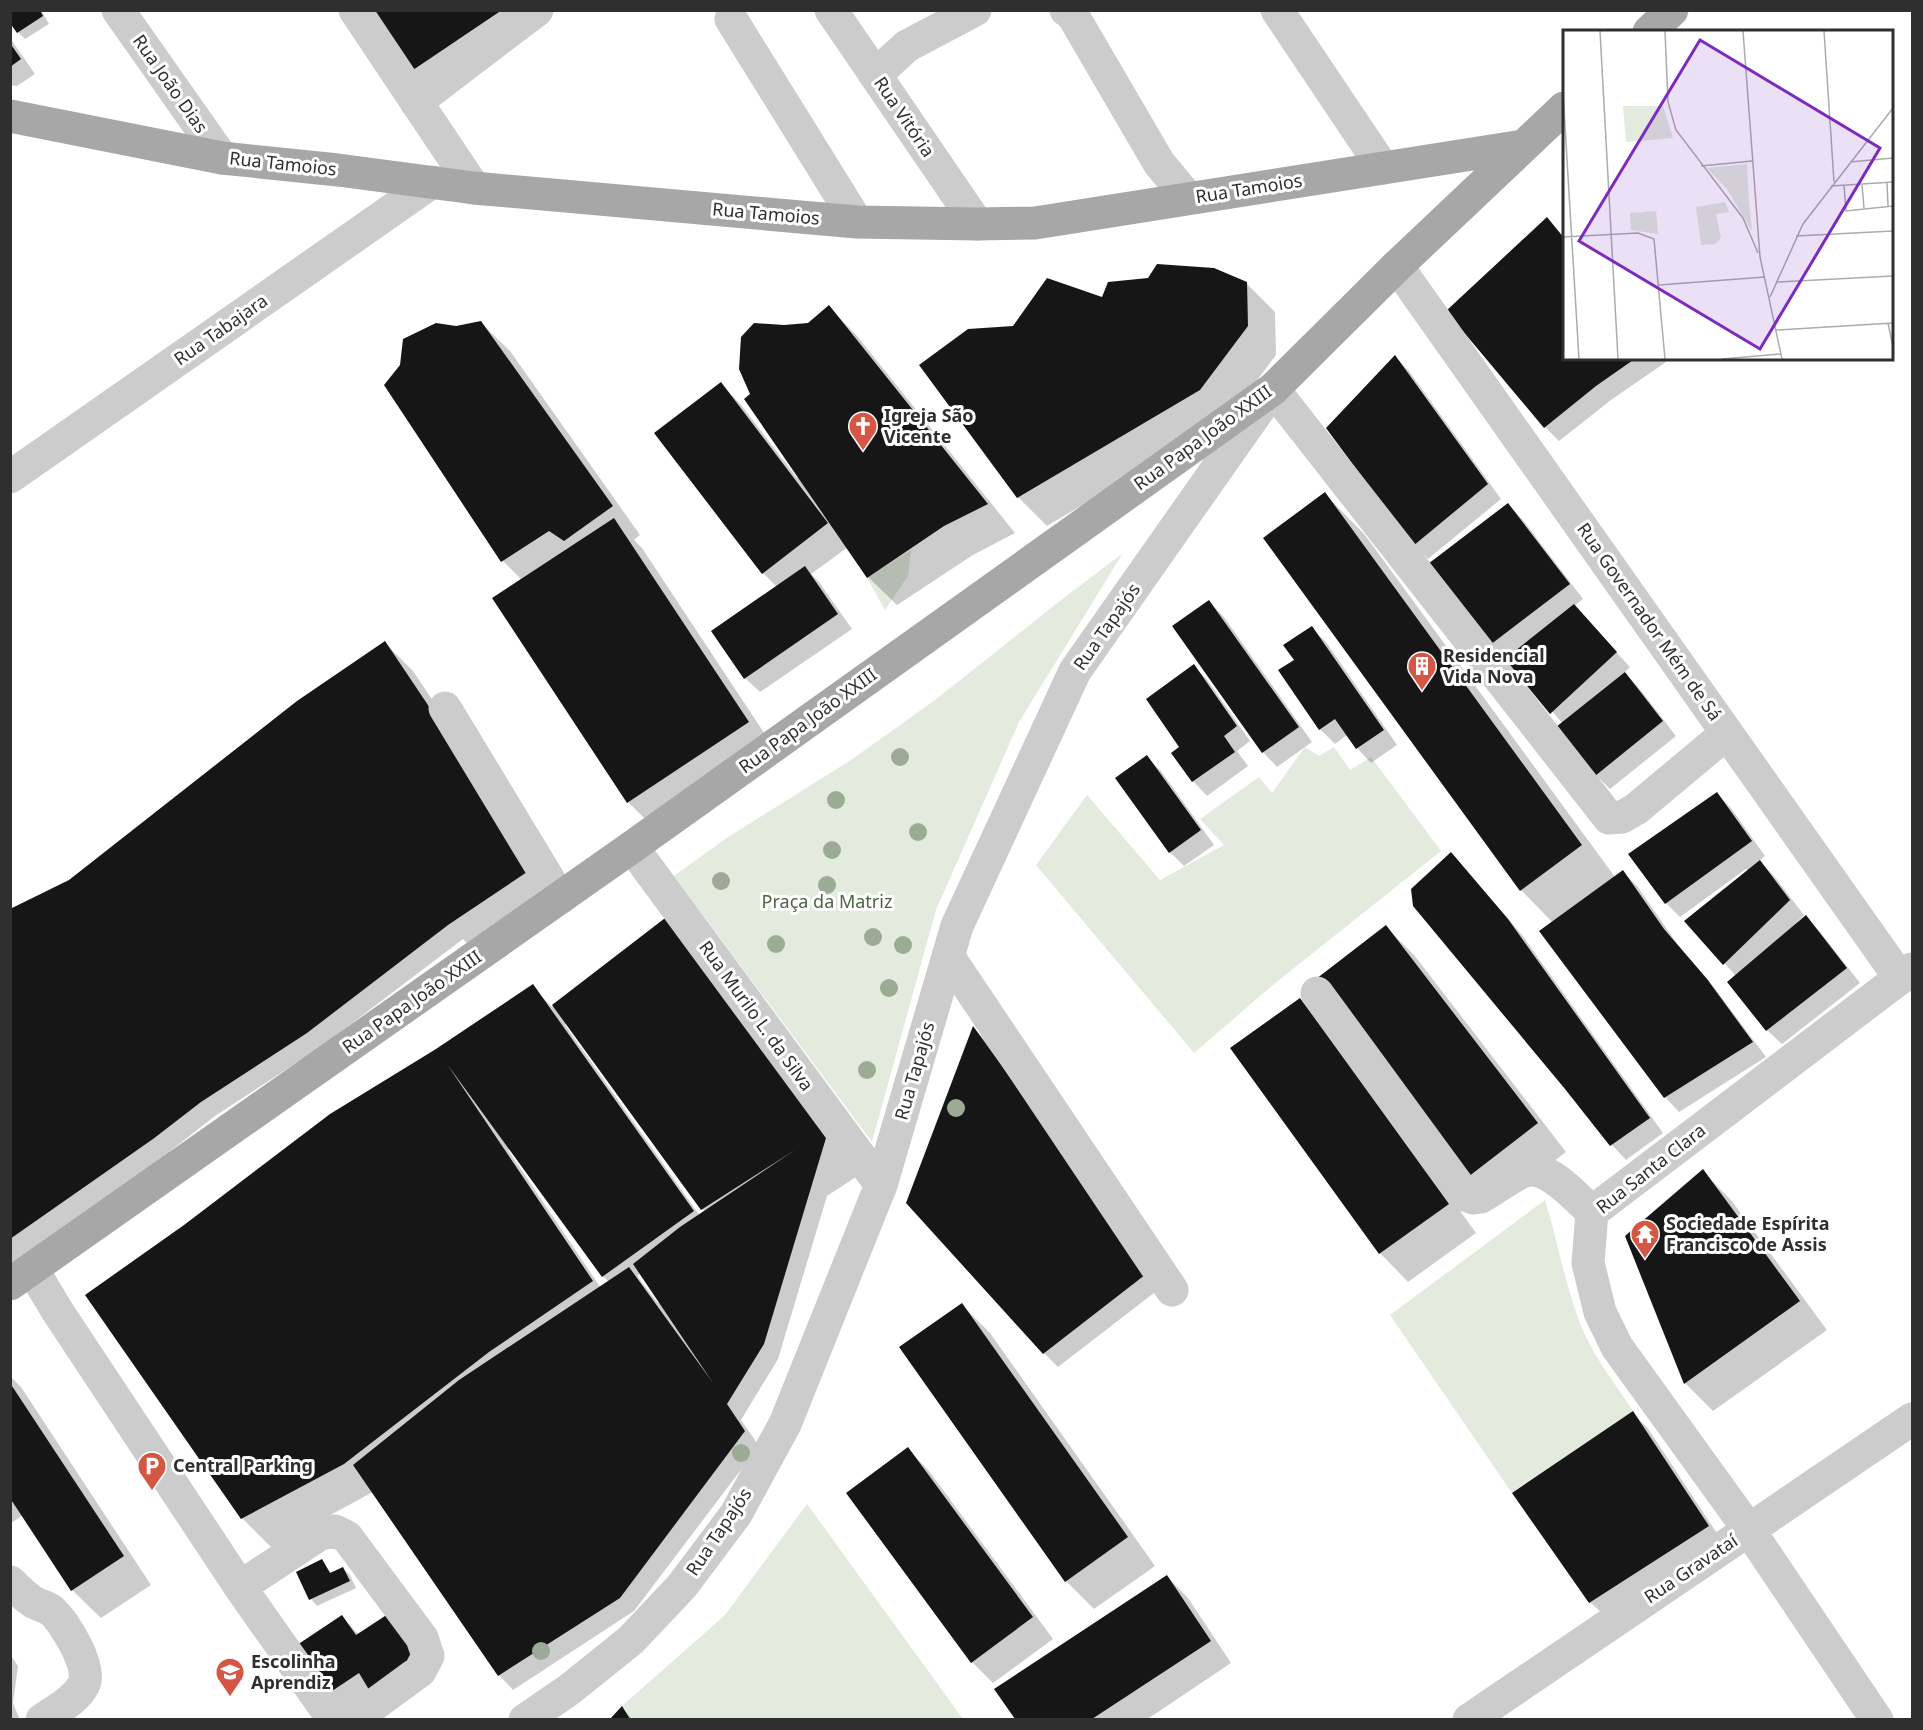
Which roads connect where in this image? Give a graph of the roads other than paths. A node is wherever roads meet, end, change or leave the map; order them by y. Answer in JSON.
{"nodes":[{"id":1,"x":118,"y":10,"type":"edge"},
{"id":2,"x":355,"y":10,"type":"edge"},
{"id":3,"x":537,"y":10,"type":"edge"},
{"id":4,"x":831,"y":10,"type":"edge"},
{"id":5,"x":975,"y":10,"type":"edge"},
{"id":6,"x":1066,"y":10,"type":"edge"},
{"id":7,"x":1276,"y":10,"type":"edge"},
{"id":8,"x":1672,"y":10,"type":"edge"},
{"id":9,"x":731,"y":19,"type":"dead end"},
{"id":10,"x":1651,"y":30,"type":"edge"},
{"id":11,"x":875,"y":75,"type":"junction"},
{"id":12,"x":416,"y":102,"type":"junction"},
{"id":13,"x":1563,"y":109,"type":"edge"},
{"id":14,"x":10,"y":116,"type":"edge"},
{"id":15,"x":1523,"y":146,"type":"junction"},
{"id":16,"x":222,"y":158,"type":"junction"},
{"id":17,"x":1383,"y":168,"type":"junction"},
{"id":18,"x":432,"y":182,"type":"junction"},
{"id":19,"x":474,"y":188,"type":"junction"},
{"id":20,"x":1188,"y":198,"type":"junction"},
{"id":21,"x":857,"y":222,"type":"junction"},
{"id":22,"x":977,"y":224,"type":"junction"},
{"id":23,"x":1397,"y":266,"type":"junction"},
{"id":24,"x":1273,"y":389,"type":"junction"},
{"id":25,"x":10,"y":477,"type":"edge"},
{"id":26,"x":445,"y":708,"type":"dead end"},
{"id":27,"x":1727,"y":733,"type":"junction"},
{"id":28,"x":632,"y":847,"type":"junction"},
{"id":29,"x":560,"y":898,"type":"junction"},
{"id":30,"x":948,"y":956,"type":"junction"},
{"id":31,"x":1906,"y":973,"type":"edge"},
{"id":32,"x":1317,"y":993,"type":"dead end"},
{"id":33,"x":881,"y":1185,"type":"junction"},
{"id":34,"x":1592,"y":1212,"type":"junction"},
{"id":35,"x":21,"y":1276,"type":"edge"},
{"id":36,"x":1172,"y":1290,"type":"dead end"},
{"id":37,"x":1912,"y":1419,"type":"edge"},
{"id":38,"x":1749,"y":1530,"type":"junction"},
{"id":39,"x":10,"y":1582,"type":"edge"},
{"id":40,"x":240,"y":1587,"type":"junction"},
{"id":41,"x":42,"y":1719,"type":"edge"},
{"id":42,"x":525,"y":1719,"type":"edge"},
{"id":43,"x":1469,"y":1719,"type":"edge"},
{"id":44,"x":1877,"y":1719,"type":"edge"}],
"edges":[{"from":1,"to":16,"type":"street","name":"Rua João Dias"},
{"from":2,"to":12,"type":"street"},
{"from":3,"to":12,"type":"street"},
{"from":4,"to":11,"type":"street","name":"Rua Vitória"},
{"from":5,"to":11,"type":"street"},
{"from":6,"to":20,"type":"street"},
{"from":7,"to":17,"type":"street"},
{"from":8,"to":10,"type":"main road"},
{"from":9,"to":21,"type":"street"},
{"from":11,"to":22,"type":"street","name":"Rua Vitória"},
{"from":12,"to":19,"type":"street"},
{"from":13,"to":15,"type":"main road","name":"Rua Papa João XXIII"},
{"from":14,"to":16,"type":"main road","name":"Rua Tamoios"},
{"from":15,"to":17,"type":"main road","name":"Rua Tamoios"},
{"from":15,"to":23,"type":"main road","name":"Rua Papa João XXIII"},
{"from":16,"to":18,"type":"main road","name":"Rua Tamoios"},
{"from":17,"to":20,"type":"main road","name":"Rua Tamoios"},
{"from":18,"to":19,"type":"main road","name":"Rua Tamoios"},
{"from":18,"to":25,"type":"street","name":"Rua Tabajara"},
{"from":19,"to":21,"type":"main road","name":"Rua Tamoios"},
{"from":20,"to":22,"type":"main road","name":"Rua Tamoios"},
{"from":21,"to":22,"type":"main road","name":"Rua Tamoios"},
{"from":23,"to":24,"type":"main road","name":"Rua Papa João XXIII"},
{"from":23,"to":27,"type":"street","name":"Rua Governador Mém de Sá"},
{"from":24,"to":27,"type":"street"},
{"from":24,"to":28,"type":"main road","name":"Rua Papa João XXIII"},
{"from":24,"to":30,"type":"street","name":"Rua Tapajós"},
{"from":26,"to":29,"type":"street"},
{"from":27,"to":31,"type":"street","name":"Rua Governador Mém de Sá"},
{"from":28,"to":29,"type":"main road","name":"Rua Papa João XXIII"},
{"from":28,"to":33,"type":"street","name":"Rua Murilo L. da Silva"},
{"from":29,"to":35,"type":"main road","name":"Rua Papa João XXIII"},
{"from":30,"to":33,"type":"street","name":"Rua Tapajós"},
{"from":30,"to":36,"type":"street"},
{"from":31,"to":34,"type":"street","name":"Rua Santa Clara"},
{"from":32,"to":34,"type":"street"},
{"from":33,"to":42,"type":"street","name":"Rua Tapajós"},
{"from":34,"to":38,"type":"street","name":"Rua Santa Clara"},
{"from":35,"to":40,"type":"street"},
{"from":37,"to":38,"type":"street","name":"Rua Gravataí"},
{"from":38,"to":43,"type":"street","name":"Rua Gravataí"},
{"from":38,"to":44,"type":"street","name":"Rua Santa Clara"},
{"from":39,"to":41,"type":"street"},
{"from":40,"to":40,"type":"street"}]}
